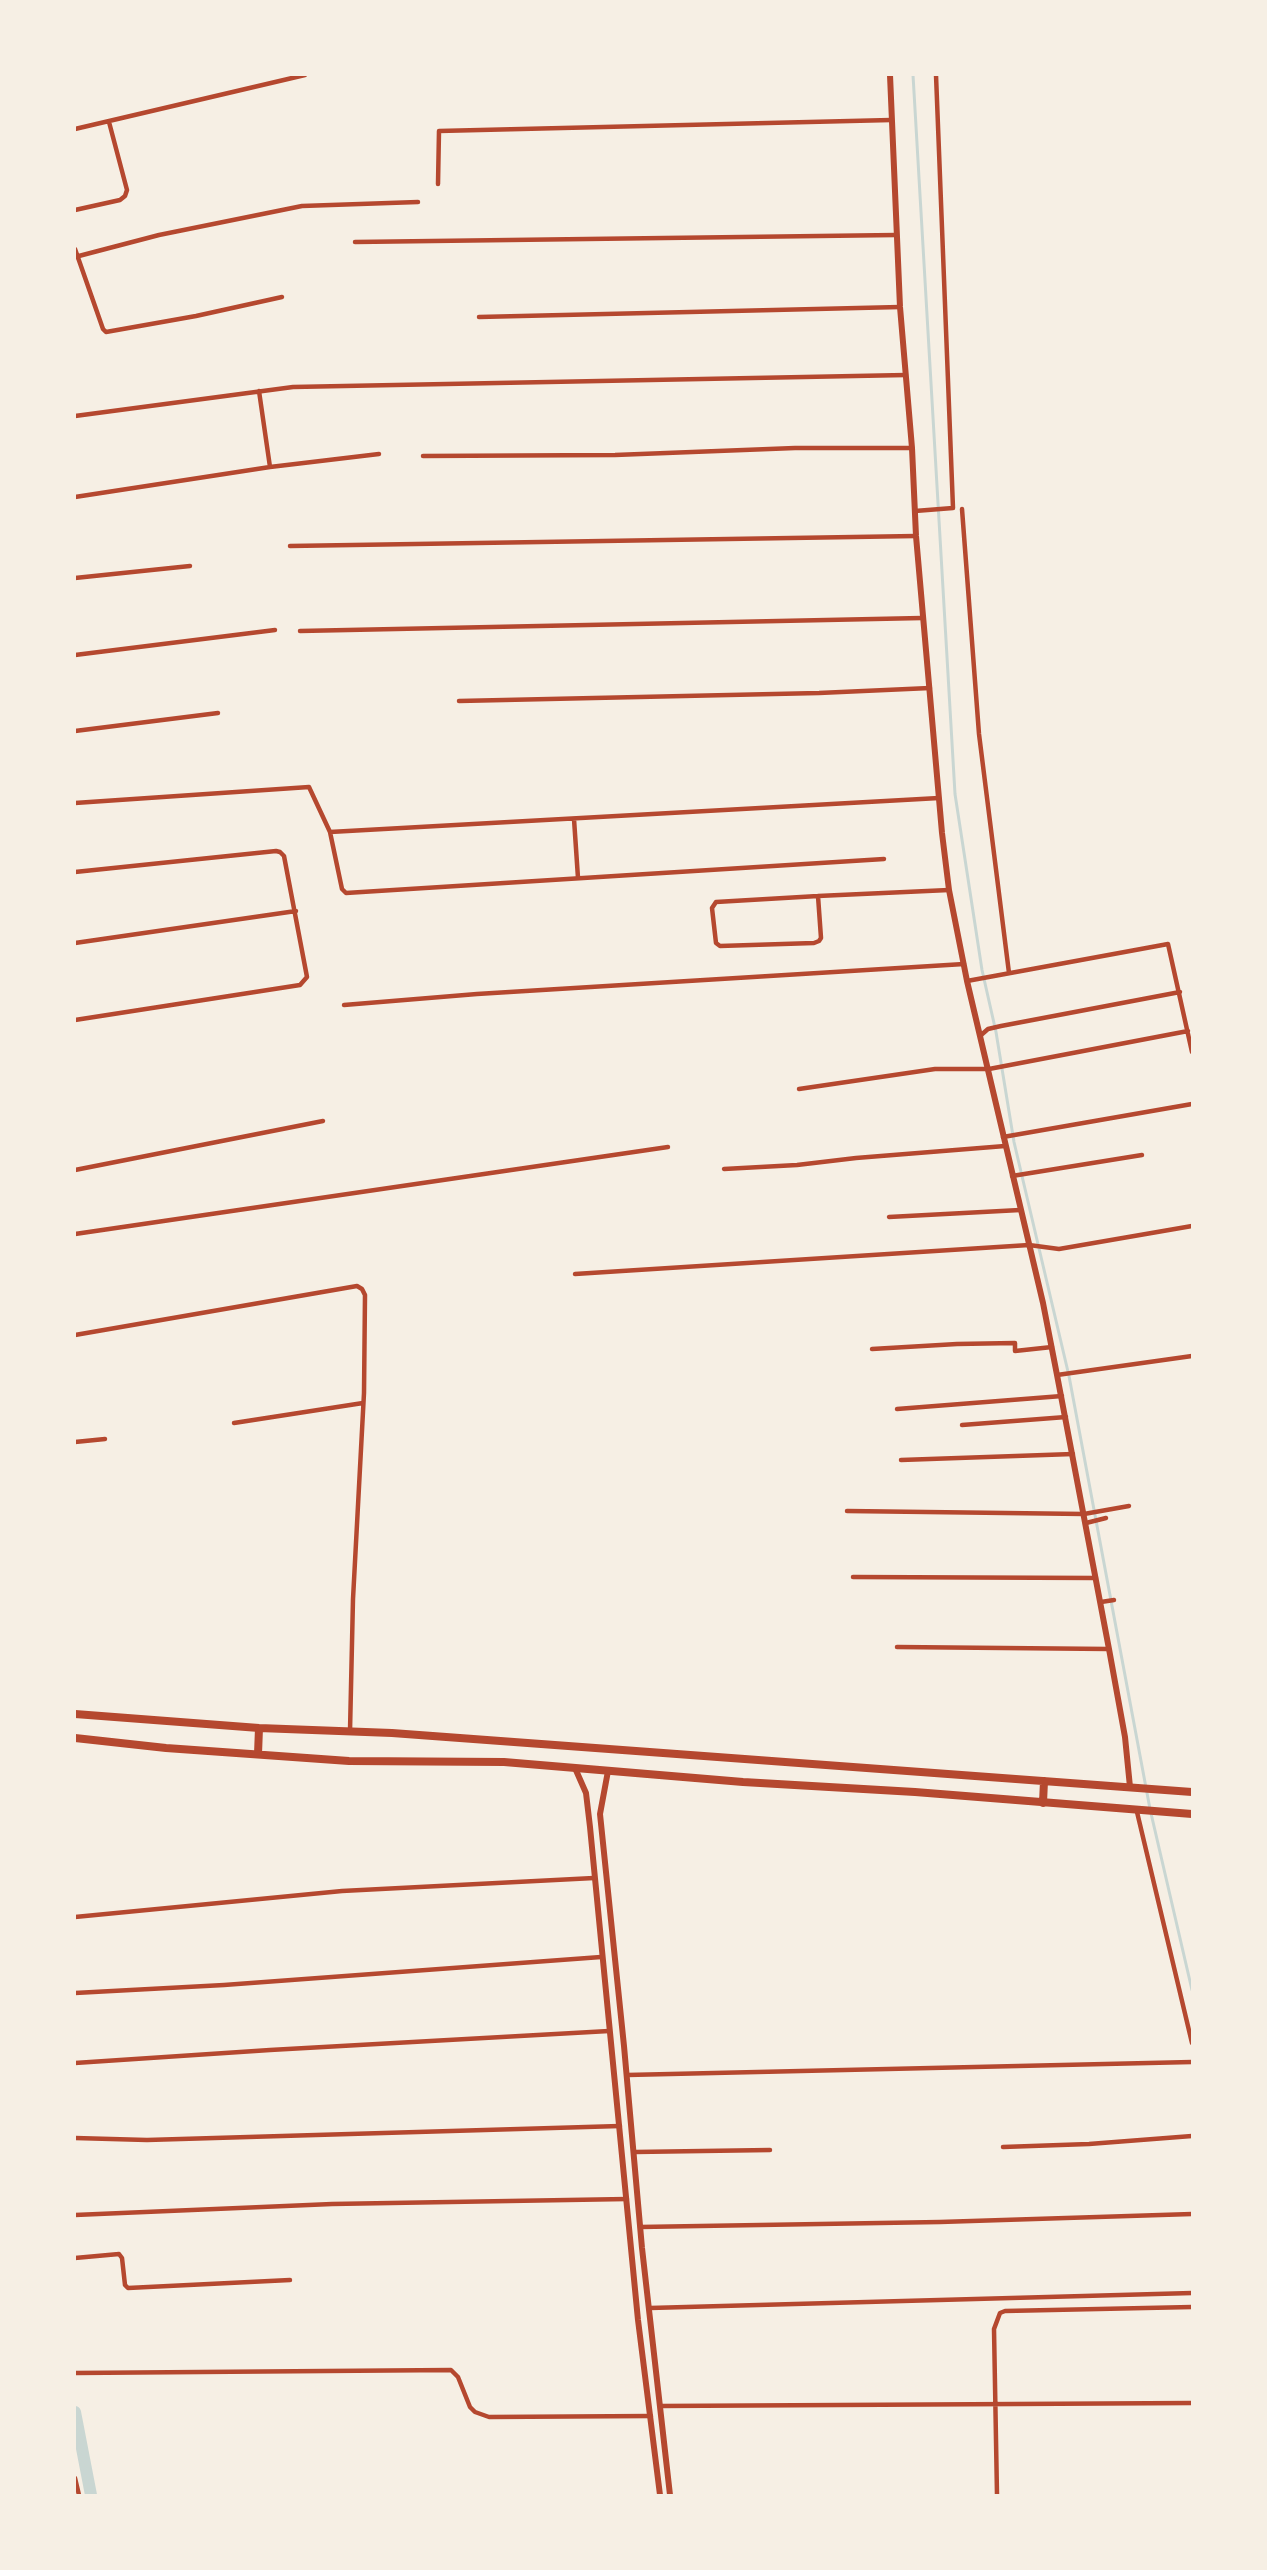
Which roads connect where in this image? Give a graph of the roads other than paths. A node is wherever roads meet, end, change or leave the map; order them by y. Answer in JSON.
{"nodes":[{"id":1,"x":305,"y":75,"type":"edge"},
{"id":2,"x":890,"y":75,"type":"edge"},
{"id":3,"x":936,"y":75,"type":"edge"},
{"id":4,"x":891,"y":120,"type":"junction"},
{"id":5,"x":109,"y":122,"type":"junction"},
{"id":6,"x":75,"y":129,"type":"edge"},
{"id":7,"x":438,"y":184,"type":"dead end"},
{"id":8,"x":418,"y":202,"type":"dead end"},
{"id":9,"x":75,"y":210,"type":"edge"},
{"id":10,"x":896,"y":234,"type":"junction"},
{"id":11,"x":355,"y":242,"type":"dead end"},
{"id":12,"x":75,"y":249,"type":"edge"},
{"id":13,"x":76,"y":257,"type":"edge"},
{"id":14,"x":282,"y":297,"type":"dead end"},
{"id":15,"x":900,"y":307,"type":"junction"},
{"id":16,"x":479,"y":317,"type":"dead end"},
{"id":17,"x":906,"y":375,"type":"junction"},
{"id":18,"x":259,"y":392,"type":"junction"},
{"id":19,"x":75,"y":416,"type":"edge"},
{"id":20,"x":912,"y":448,"type":"junction"},
{"id":21,"x":379,"y":454,"type":"dead end"},
{"id":22,"x":423,"y":456,"type":"dead end"},
{"id":23,"x":270,"y":467,"type":"junction"},
{"id":24,"x":75,"y":497,"type":"edge"},
{"id":25,"x":962,"y":509,"type":"dead end"},
{"id":26,"x":915,"y":511,"type":"junction"},
{"id":27,"x":916,"y":536,"type":"junction"},
{"id":28,"x":290,"y":546,"type":"dead end"},
{"id":29,"x":190,"y":566,"type":"dead end"},
{"id":30,"x":75,"y":578,"type":"edge"},
{"id":31,"x":922,"y":618,"type":"junction"},
{"id":32,"x":275,"y":630,"type":"dead end"},
{"id":33,"x":300,"y":631,"type":"dead end"},
{"id":34,"x":75,"y":655,"type":"edge"},
{"id":35,"x":930,"y":688,"type":"junction"},
{"id":36,"x":459,"y":701,"type":"dead end"},
{"id":37,"x":218,"y":713,"type":"dead end"},
{"id":38,"x":75,"y":731,"type":"edge"},
{"id":39,"x":939,"y":798,"type":"junction"},
{"id":40,"x":75,"y":803,"type":"edge"},
{"id":41,"x":574,"y":819,"type":"junction"},
{"id":42,"x":330,"y":832,"type":"junction"},
{"id":43,"x":884,"y":859,"type":"dead end"},
{"id":44,"x":75,"y":872,"type":"edge"},
{"id":45,"x":578,"y":878,"type":"junction"},
{"id":46,"x":949,"y":890,"type":"junction"},
{"id":47,"x":818,"y":896,"type":"junction"},
{"id":48,"x":296,"y":911,"type":"junction"},
{"id":49,"x":75,"y":943,"type":"edge"},
{"id":50,"x":964,"y":964,"type":"junction"},
{"id":51,"x":1009,"y":973,"type":"junction"},
{"id":52,"x":967,"y":981,"type":"junction"},
{"id":53,"x":1180,"y":992,"type":"junction"},
{"id":54,"x":344,"y":1005,"type":"dead end"},
{"id":55,"x":75,"y":1020,"type":"edge"},
{"id":56,"x":1188,"y":1031,"type":"junction"},
{"id":57,"x":980,"y":1036,"type":"junction"},
{"id":58,"x":1192,"y":1052,"type":"edge"},
{"id":59,"x":992,"y":1069,"type":"junction"},
{"id":60,"x":799,"y":1089,"type":"dead end"},
{"id":61,"x":1192,"y":1104,"type":"edge"},
{"id":62,"x":323,"y":1121,"type":"dead end"},
{"id":63,"x":1006,"y":1136,"type":"junction"},
{"id":64,"x":1005,"y":1146,"type":"junction"},
{"id":65,"x":668,"y":1147,"type":"dead end"},
{"id":66,"x":1142,"y":1155,"type":"dead end"},
{"id":67,"x":724,"y":1168,"type":"dead end"},
{"id":68,"x":75,"y":1170,"type":"edge"},
{"id":69,"x":1015,"y":1176,"type":"junction"},
{"id":70,"x":1020,"y":1210,"type":"junction"},
{"id":71,"x":890,"y":1218,"type":"dead end"},
{"id":72,"x":1192,"y":1226,"type":"edge"},
{"id":73,"x":75,"y":1234,"type":"edge"},
{"id":74,"x":1029,"y":1245,"type":"junction"},
{"id":75,"x":575,"y":1274,"type":"dead end"},
{"id":76,"x":75,"y":1335,"type":"edge"},
{"id":77,"x":1052,"y":1347,"type":"junction"},
{"id":78,"x":872,"y":1349,"type":"dead end"},
{"id":79,"x":1192,"y":1356,"type":"edge"},
{"id":80,"x":1060,"y":1375,"type":"junction"},
{"id":81,"x":1062,"y":1396,"type":"junction"},
{"id":82,"x":363,"y":1403,"type":"junction"},
{"id":83,"x":897,"y":1409,"type":"dead end"},
{"id":84,"x":1065,"y":1417,"type":"junction"},
{"id":85,"x":234,"y":1423,"type":"dead end"},
{"id":86,"x":962,"y":1425,"type":"dead end"},
{"id":87,"x":105,"y":1439,"type":"dead end"},
{"id":88,"x":75,"y":1442,"type":"edge"},
{"id":89,"x":1072,"y":1454,"type":"junction"},
{"id":90,"x":901,"y":1460,"type":"dead end"},
{"id":91,"x":1129,"y":1506,"type":"dead end"},
{"id":92,"x":847,"y":1511,"type":"dead end"},
{"id":93,"x":1087,"y":1513,"type":"junction"},
{"id":94,"x":1105,"y":1519,"type":"dead end"},
{"id":95,"x":1086,"y":1523,"type":"junction"},
{"id":96,"x":853,"y":1577,"type":"dead end"},
{"id":97,"x":1096,"y":1578,"type":"junction"},
{"id":98,"x":1114,"y":1600,"type":"dead end"},
{"id":99,"x":1102,"y":1601,"type":"junction"},
{"id":100,"x":897,"y":1647,"type":"dead end"},
{"id":101,"x":1109,"y":1649,"type":"junction"},
{"id":102,"x":75,"y":1714,"type":"edge"},
{"id":103,"x":259,"y":1728,"type":"junction"},
{"id":104,"x":350,"y":1732,"type":"junction"},
{"id":105,"x":75,"y":1738,"type":"edge"},
{"id":106,"x":258,"y":1754,"type":"junction"},
{"id":107,"x":575,"y":1768,"type":"junction"},
{"id":108,"x":608,"y":1771,"type":"junction"},
{"id":109,"x":1044,"y":1781,"type":"junction"},
{"id":110,"x":1134,"y":1787,"type":"junction"},
{"id":111,"x":1192,"y":1792,"type":"edge"},
{"id":112,"x":1043,"y":1803,"type":"junction"},
{"id":113,"x":1140,"y":1812,"type":"junction"},
{"id":114,"x":1192,"y":1815,"type":"edge"},
{"id":115,"x":604,"y":1862,"type":"junction"},
{"id":116,"x":593,"y":1863,"type":"junction"},
{"id":117,"x":594,"y":1878,"type":"junction"},
{"id":118,"x":75,"y":1917,"type":"edge"},
{"id":119,"x":601,"y":1957,"type":"junction"},
{"id":120,"x":75,"y":1993,"type":"edge"},
{"id":121,"x":1190,"y":2025,"type":"edge"},
{"id":122,"x":609,"y":2031,"type":"junction"},
{"id":123,"x":1192,"y":2043,"type":"edge"},
{"id":124,"x":1192,"y":2062,"type":"edge"},
{"id":125,"x":75,"y":2064,"type":"edge"},
{"id":126,"x":627,"y":2075,"type":"junction"},
{"id":127,"x":620,"y":2126,"type":"junction"},
{"id":128,"x":1192,"y":2136,"type":"edge"},
{"id":129,"x":75,"y":2138,"type":"edge"},
{"id":130,"x":1003,"y":2147,"type":"dead end"},
{"id":131,"x":770,"y":2150,"type":"dead end"},
{"id":132,"x":634,"y":2152,"type":"junction"},
{"id":133,"x":627,"y":2199,"type":"junction"},
{"id":134,"x":1192,"y":2214,"type":"edge"},
{"id":135,"x":75,"y":2215,"type":"edge"},
{"id":136,"x":640,"y":2227,"type":"junction"},
{"id":137,"x":642,"y":2248,"type":"junction"},
{"id":138,"x":632,"y":2249,"type":"junction"},
{"id":139,"x":75,"y":2258,"type":"edge"},
{"id":140,"x":290,"y":2280,"type":"dead end"},
{"id":141,"x":1192,"y":2293,"type":"edge"},
{"id":142,"x":1192,"y":2307,"type":"edge"},
{"id":143,"x":650,"y":2308,"type":"junction"},
{"id":144,"x":75,"y":2373,"type":"edge"},
{"id":145,"x":996,"y":2403,"type":"junction"},
{"id":146,"x":1192,"y":2403,"type":"edge"},
{"id":147,"x":661,"y":2406,"type":"junction"},
{"id":148,"x":651,"y":2416,"type":"junction"},
{"id":149,"x":75,"y":2478,"type":"edge"},
{"id":150,"x":79,"y":2495,"type":"edge"},
{"id":151,"x":660,"y":2495,"type":"edge"},
{"id":152,"x":670,"y":2495,"type":"edge"},
{"id":153,"x":997,"y":2495,"type":"edge"}],
"edges":[{"from":1,"to":5,"type":"street"},
{"from":2,"to":4,"type":"street"},
{"from":3,"to":26,"type":"street"},
{"from":4,"to":7,"type":"street"},
{"from":4,"to":10,"type":"street"},
{"from":5,"to":6,"type":"street"},
{"from":5,"to":9,"type":"street"},
{"from":8,"to":13,"type":"street"},
{"from":10,"to":11,"type":"street"},
{"from":10,"to":15,"type":"street"},
{"from":12,"to":13,"type":"street"},
{"from":13,"to":14,"type":"street"},
{"from":15,"to":16,"type":"street"},
{"from":15,"to":17,"type":"street"},
{"from":17,"to":18,"type":"street"},
{"from":17,"to":20,"type":"street"},
{"from":18,"to":19,"type":"street"},
{"from":18,"to":23,"type":"street"},
{"from":20,"to":22,"type":"street"},
{"from":20,"to":26,"type":"street"},
{"from":21,"to":23,"type":"street"},
{"from":23,"to":24,"type":"street"},
{"from":25,"to":51,"type":"street"},
{"from":26,"to":27,"type":"street"},
{"from":27,"to":28,"type":"street"},
{"from":27,"to":31,"type":"street"},
{"from":29,"to":30,"type":"street"},
{"from":31,"to":33,"type":"street"},
{"from":31,"to":35,"type":"street"},
{"from":32,"to":34,"type":"street"},
{"from":35,"to":36,"type":"street"},
{"from":35,"to":39,"type":"street"},
{"from":37,"to":38,"type":"street"},
{"from":39,"to":41,"type":"street"},
{"from":39,"to":46,"type":"street"},
{"from":40,"to":42,"type":"street"},
{"from":41,"to":42,"type":"street"},
{"from":41,"to":45,"type":"street"},
{"from":42,"to":45,"type":"street"},
{"from":43,"to":45,"type":"street"},
{"from":44,"to":48,"type":"street"},
{"from":46,"to":47,"type":"street"},
{"from":46,"to":50,"type":"street"},
{"from":47,"to":47,"type":"street"},
{"from":48,"to":49,"type":"street"},
{"from":48,"to":55,"type":"street"},
{"from":50,"to":52,"type":"street"},
{"from":50,"to":54,"type":"street"},
{"from":51,"to":52,"type":"street"},
{"from":51,"to":53,"type":"street"},
{"from":52,"to":57,"type":"street"},
{"from":53,"to":56,"type":"street"},
{"from":53,"to":57,"type":"street"},
{"from":56,"to":58,"type":"street"},
{"from":56,"to":59,"type":"street"},
{"from":57,"to":59,"type":"street"},
{"from":59,"to":60,"type":"street"},
{"from":59,"to":63,"type":"street"},
{"from":61,"to":63,"type":"street"},
{"from":62,"to":68,"type":"street"},
{"from":63,"to":64,"type":"street"},
{"from":64,"to":67,"type":"street"},
{"from":64,"to":69,"type":"street"},
{"from":65,"to":73,"type":"street"},
{"from":66,"to":69,"type":"street"},
{"from":69,"to":70,"type":"street"},
{"from":70,"to":71,"type":"street"},
{"from":70,"to":74,"type":"street"},
{"from":72,"to":74,"type":"street"},
{"from":74,"to":75,"type":"street"},
{"from":74,"to":77,"type":"street"},
{"from":76,"to":82,"type":"street"},
{"from":77,"to":78,"type":"street"},
{"from":77,"to":80,"type":"street"},
{"from":79,"to":80,"type":"street"},
{"from":80,"to":81,"type":"street"},
{"from":81,"to":83,"type":"street"},
{"from":81,"to":84,"type":"street"},
{"from":82,"to":85,"type":"street"},
{"from":82,"to":104,"type":"street"},
{"from":84,"to":86,"type":"street"},
{"from":84,"to":89,"type":"street"},
{"from":87,"to":88,"type":"street"},
{"from":89,"to":90,"type":"street"},
{"from":89,"to":93,"type":"street"},
{"from":91,"to":93,"type":"street"},
{"from":92,"to":93,"type":"street"},
{"from":93,"to":95,"type":"street"},
{"from":94,"to":95,"type":"street"},
{"from":95,"to":97,"type":"street"},
{"from":96,"to":97,"type":"street"},
{"from":97,"to":99,"type":"street"},
{"from":98,"to":99,"type":"street"},
{"from":99,"to":101,"type":"street"},
{"from":100,"to":101,"type":"street"},
{"from":101,"to":110,"type":"street"},
{"from":102,"to":103,"type":"highway"},
{"from":103,"to":104,"type":"highway"},
{"from":103,"to":106,"type":"highway"},
{"from":104,"to":109,"type":"highway"},
{"from":105,"to":106,"type":"highway"},
{"from":106,"to":107,"type":"highway"},
{"from":107,"to":108,"type":"highway"},
{"from":107,"to":116,"type":"street"},
{"from":108,"to":112,"type":"highway"},
{"from":108,"to":115,"type":"street"},
{"from":109,"to":110,"type":"highway"},
{"from":109,"to":112,"type":"highway"},
{"from":110,"to":111,"type":"highway"},
{"from":112,"to":113,"type":"highway"},
{"from":113,"to":114,"type":"highway"},
{"from":113,"to":121,"type":"street"},
{"from":115,"to":116,"type":"street"},
{"from":115,"to":126,"type":"street"},
{"from":116,"to":117,"type":"street"},
{"from":117,"to":118,"type":"street"},
{"from":117,"to":119,"type":"street"},
{"from":119,"to":120,"type":"street"},
{"from":119,"to":122,"type":"street"},
{"from":121,"to":123,"type":"street"},
{"from":122,"to":125,"type":"street"},
{"from":122,"to":127,"type":"street"},
{"from":124,"to":126,"type":"street"},
{"from":126,"to":132,"type":"street"},
{"from":127,"to":129,"type":"street"},
{"from":127,"to":133,"type":"street"},
{"from":128,"to":130,"type":"street"},
{"from":131,"to":132,"type":"street"},
{"from":132,"to":136,"type":"street"},
{"from":133,"to":135,"type":"street"},
{"from":133,"to":138,"type":"street"},
{"from":134,"to":136,"type":"street"},
{"from":136,"to":137,"type":"street"},
{"from":137,"to":138,"type":"street"},
{"from":137,"to":143,"type":"street"},
{"from":138,"to":148,"type":"street"},
{"from":139,"to":140,"type":"street"},
{"from":141,"to":143,"type":"street"},
{"from":142,"to":145,"type":"street"},
{"from":143,"to":147,"type":"street"},
{"from":144,"to":148,"type":"street"},
{"from":145,"to":146,"type":"street"},
{"from":145,"to":147,"type":"street"},
{"from":145,"to":153,"type":"street"},
{"from":147,"to":152,"type":"street"},
{"from":148,"to":151,"type":"street"},
{"from":149,"to":150,"type":"street"}]}
